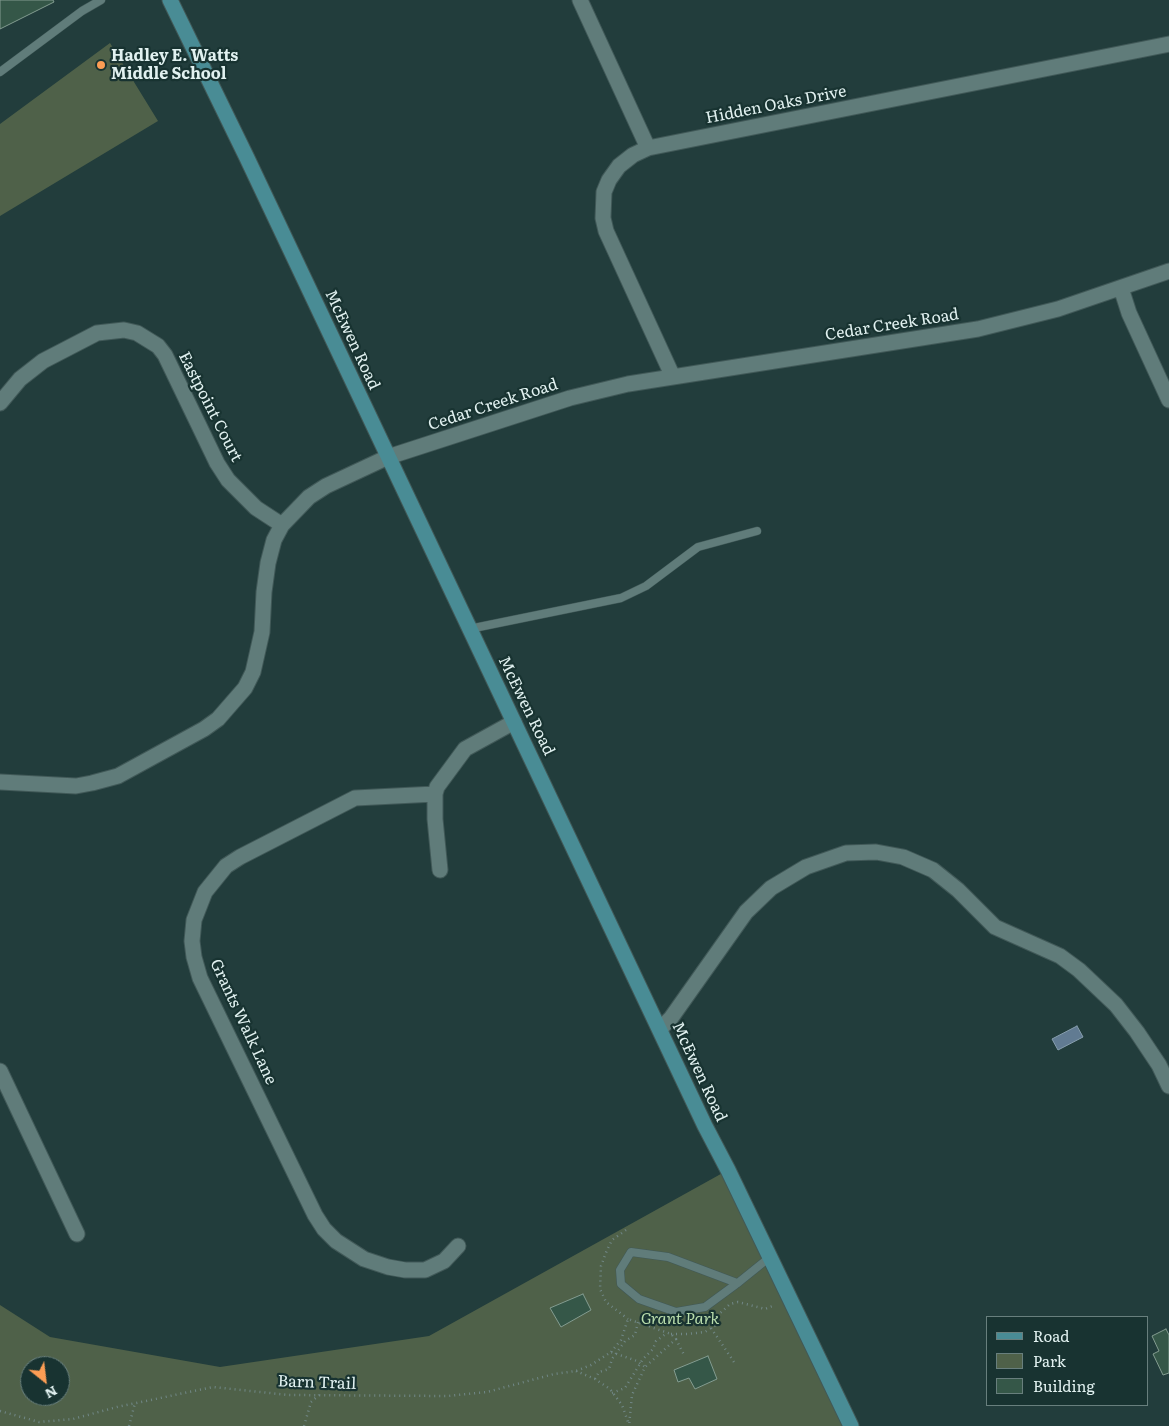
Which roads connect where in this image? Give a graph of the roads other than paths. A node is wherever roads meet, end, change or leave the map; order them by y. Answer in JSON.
{"nodes":[{"id":1,"x":101,"y":0,"type":"edge"},
{"id":2,"x":170,"y":0,"type":"edge"},
{"id":3,"x":580,"y":0,"type":"edge"},
{"id":4,"x":1169,"y":44,"type":"edge"},
{"id":5,"x":0,"y":72,"type":"edge"},
{"id":6,"x":648,"y":148,"type":"junction"},
{"id":7,"x":1169,"y":271,"type":"edge"},
{"id":8,"x":1120,"y":288,"type":"junction"},
{"id":9,"x":674,"y":377,"type":"junction"},
{"id":10,"x":1169,"y":400,"type":"edge"},
{"id":11,"x":0,"y":403,"type":"edge"},
{"id":12,"x":388,"y":457,"type":"junction"},
{"id":13,"x":282,"y":525,"type":"junction"},
{"id":14,"x":757,"y":532,"type":"dead end"},
{"id":15,"x":469,"y":628,"type":"junction"},
{"id":16,"x":514,"y":722,"type":"junction"},
{"id":17,"x":0,"y":782,"type":"edge"},
{"id":18,"x":435,"y":794,"type":"junction"},
{"id":19,"x":440,"y":870,"type":"dead end"},
{"id":20,"x":660,"y":1029,"type":"junction"},
{"id":21,"x":0,"y":1071,"type":"edge"},
{"id":22,"x":1169,"y":1086,"type":"edge"},
{"id":23,"x":77,"y":1234,"type":"dead end"},
{"id":24,"x":458,"y":1246,"type":"dead end"},
{"id":25,"x":770,"y":1257,"type":"junction"},
{"id":26,"x":737,"y":1284,"type":"junction"},
{"id":27,"x":851,"y":1426,"type":"edge"}],
"edges":[{"from":1,"to":5,"type":"lane"},
{"from":2,"to":12,"type":"street","name":"McEwen Road"},
{"from":3,"to":6,"type":"street"},
{"from":4,"to":6,"type":"street","name":"Hidden Oaks Drive"},
{"from":6,"to":9,"type":"street","name":"Hidden Oaks Drive"},
{"from":7,"to":8,"type":"street","name":"Cedar Creek Road"},
{"from":8,"to":9,"type":"street","name":"Cedar Creek Road"},
{"from":8,"to":10,"type":"street"},
{"from":9,"to":12,"type":"street","name":"Cedar Creek Road"},
{"from":11,"to":13,"type":"street","name":"Eastpoint Court"},
{"from":12,"to":13,"type":"street","name":"Cedar Creek Road"},
{"from":12,"to":15,"type":"street","name":"McEwen Road"},
{"from":13,"to":17,"type":"street","name":"Cedar Creek Road"},
{"from":14,"to":15,"type":"lane"},
{"from":15,"to":16,"type":"street","name":"McEwen Road"},
{"from":16,"to":18,"type":"street"},
{"from":16,"to":20,"type":"street","name":"McEwen Road"},
{"from":18,"to":19,"type":"street"},
{"from":18,"to":24,"type":"street","name":"Grants Walk Lane"},
{"from":20,"to":22,"type":"street"},
{"from":20,"to":25,"type":"street","name":"McEwen Road"},
{"from":21,"to":23,"type":"street"},
{"from":25,"to":26,"type":"lane"},
{"from":25,"to":27,"type":"street","name":"McEwen Road"},
{"from":26,"to":26,"type":"lane"}]}
